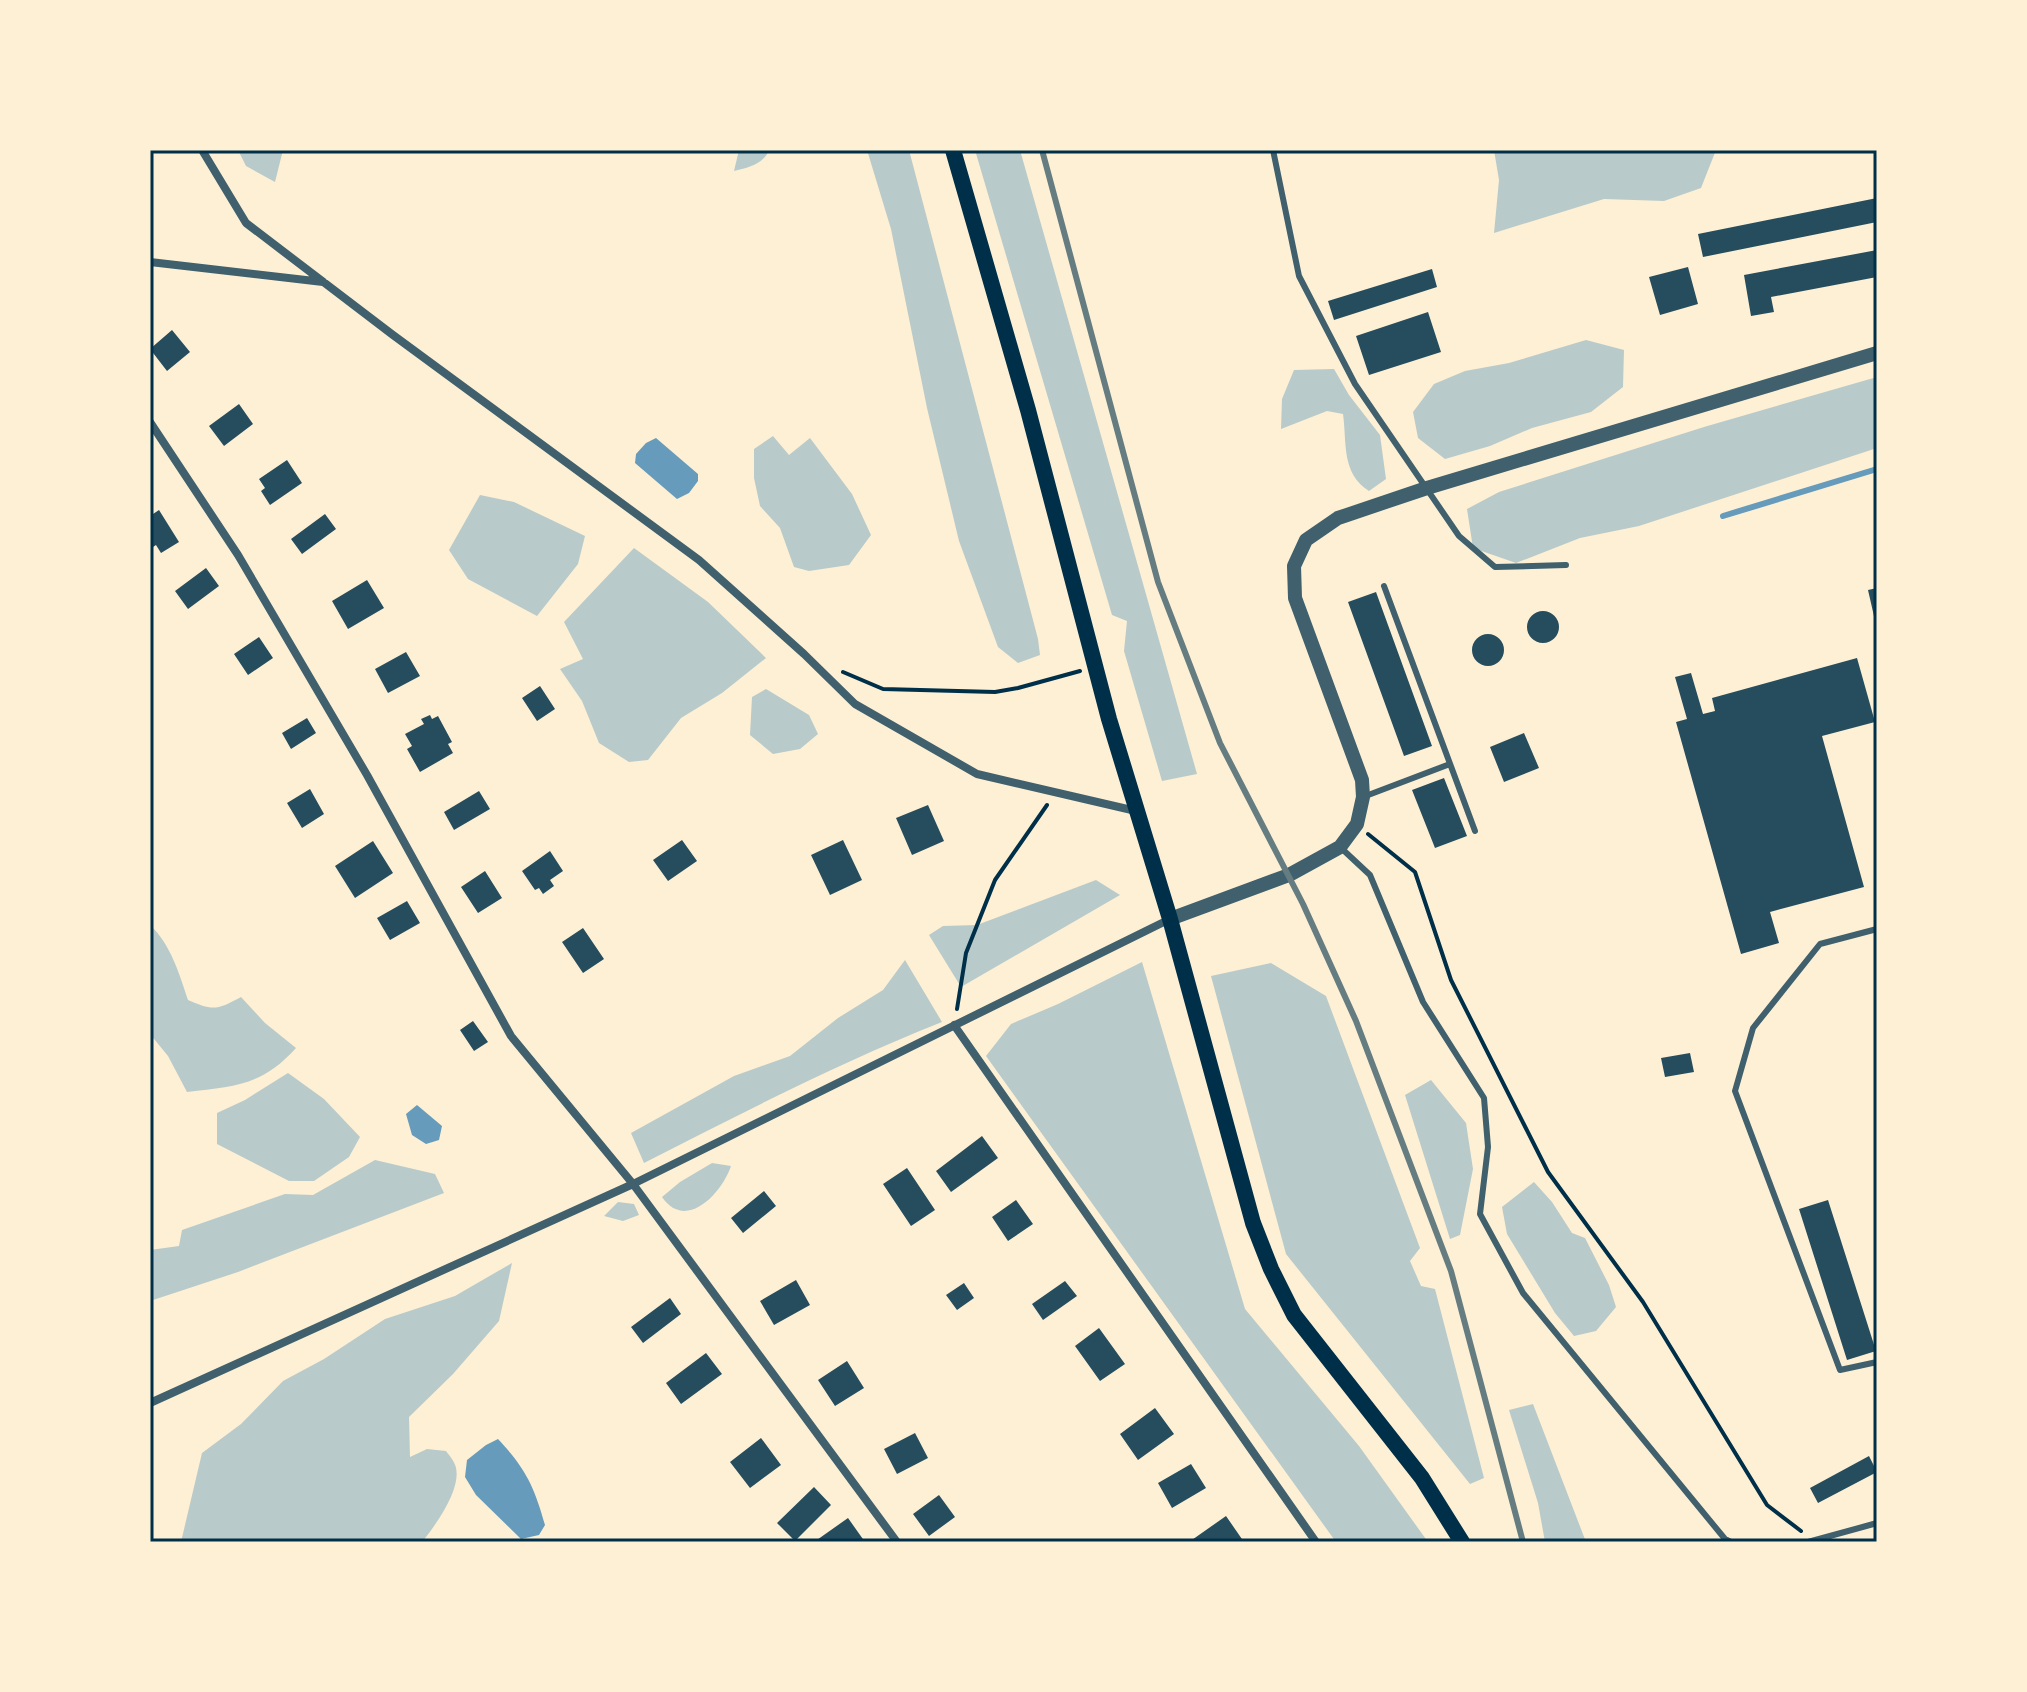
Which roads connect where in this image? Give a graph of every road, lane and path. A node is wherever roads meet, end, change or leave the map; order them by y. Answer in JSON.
{"nodes":[{"id":1,"x":202,"y":150,"type":"edge"},
{"id":2,"x":953,"y":150,"type":"edge"},
{"id":3,"x":1273,"y":150,"type":"edge"},
{"id":4,"x":150,"y":262,"type":"edge"},
{"id":5,"x":324,"y":282,"type":"junction"},
{"id":6,"x":1877,"y":353,"type":"edge"},
{"id":7,"x":150,"y":422,"type":"edge"},
{"id":8,"x":1427,"y":488,"type":"junction"},
{"id":9,"x":1566,"y":565,"type":"dead end"},
{"id":10,"x":1384,"y":586,"type":"dead end"},
{"id":11,"x":809,"y":658,"type":"junction"},
{"id":12,"x":1094,"y":667,"type":"junction"},
{"id":13,"x":1450,"y":764,"type":"junction"},
{"id":14,"x":1056,"y":793,"type":"junction"},
{"id":15,"x":1363,"y":797,"type":"junction"},
{"id":16,"x":1136,"y":811,"type":"junction"},
{"id":17,"x":1357,"y":824,"type":"junction"},
{"id":18,"x":1475,"y":831,"type":"dead end"},
{"id":19,"x":1340,"y":847,"type":"junction"},
{"id":20,"x":1170,"y":919,"type":"junction"},
{"id":21,"x":1877,"y":929,"type":"edge"},
{"id":22,"x":954,"y":1025,"type":"junction"},
{"id":23,"x":633,"y":1184,"type":"junction"},
{"id":24,"x":1877,"y":1362,"type":"edge"},
{"id":25,"x":150,"y":1403,"type":"edge"},
{"id":26,"x":1877,"y":1523,"type":"edge"},
{"id":27,"x":1810,"y":1541,"type":"edge"},
{"id":28,"x":897,"y":1542,"type":"edge"},
{"id":29,"x":1316,"y":1542,"type":"edge"},
{"id":30,"x":1462,"y":1542,"type":"edge"},
{"id":31,"x":1731,"y":1542,"type":"edge"}],
"edges":[{"from":1,"to":5,"type":"street"},
{"from":2,"to":12,"type":"main road"},
{"from":3,"to":8,"type":"lane"},
{"from":4,"to":5,"type":"street"},
{"from":5,"to":11,"type":"street"},
{"from":6,"to":8,"type":"street"},
{"from":7,"to":23,"type":"street"},
{"from":8,"to":9,"type":"lane"},
{"from":8,"to":15,"type":"street"},
{"from":10,"to":13,"type":"lane"},
{"from":11,"to":12,"type":"path"},
{"from":11,"to":14,"type":"street"},
{"from":12,"to":16,"type":"main road"},
{"from":13,"to":15,"type":"lane"},
{"from":13,"to":18,"type":"lane"},
{"from":14,"to":16,"type":"street"},
{"from":14,"to":22,"type":"path"},
{"from":15,"to":17,"type":"street"},
{"from":16,"to":20,"type":"main road"},
{"from":17,"to":19,"type":"street"},
{"from":17,"to":27,"type":"path"},
{"from":19,"to":20,"type":"street"},
{"from":19,"to":31,"type":"lane"},
{"from":20,"to":22,"type":"street"},
{"from":20,"to":30,"type":"main road"},
{"from":21,"to":24,"type":"lane"},
{"from":22,"to":23,"type":"street"},
{"from":22,"to":29,"type":"street"},
{"from":23,"to":25,"type":"street"},
{"from":23,"to":28,"type":"street"},
{"from":26,"to":27,"type":"lane"}]}
